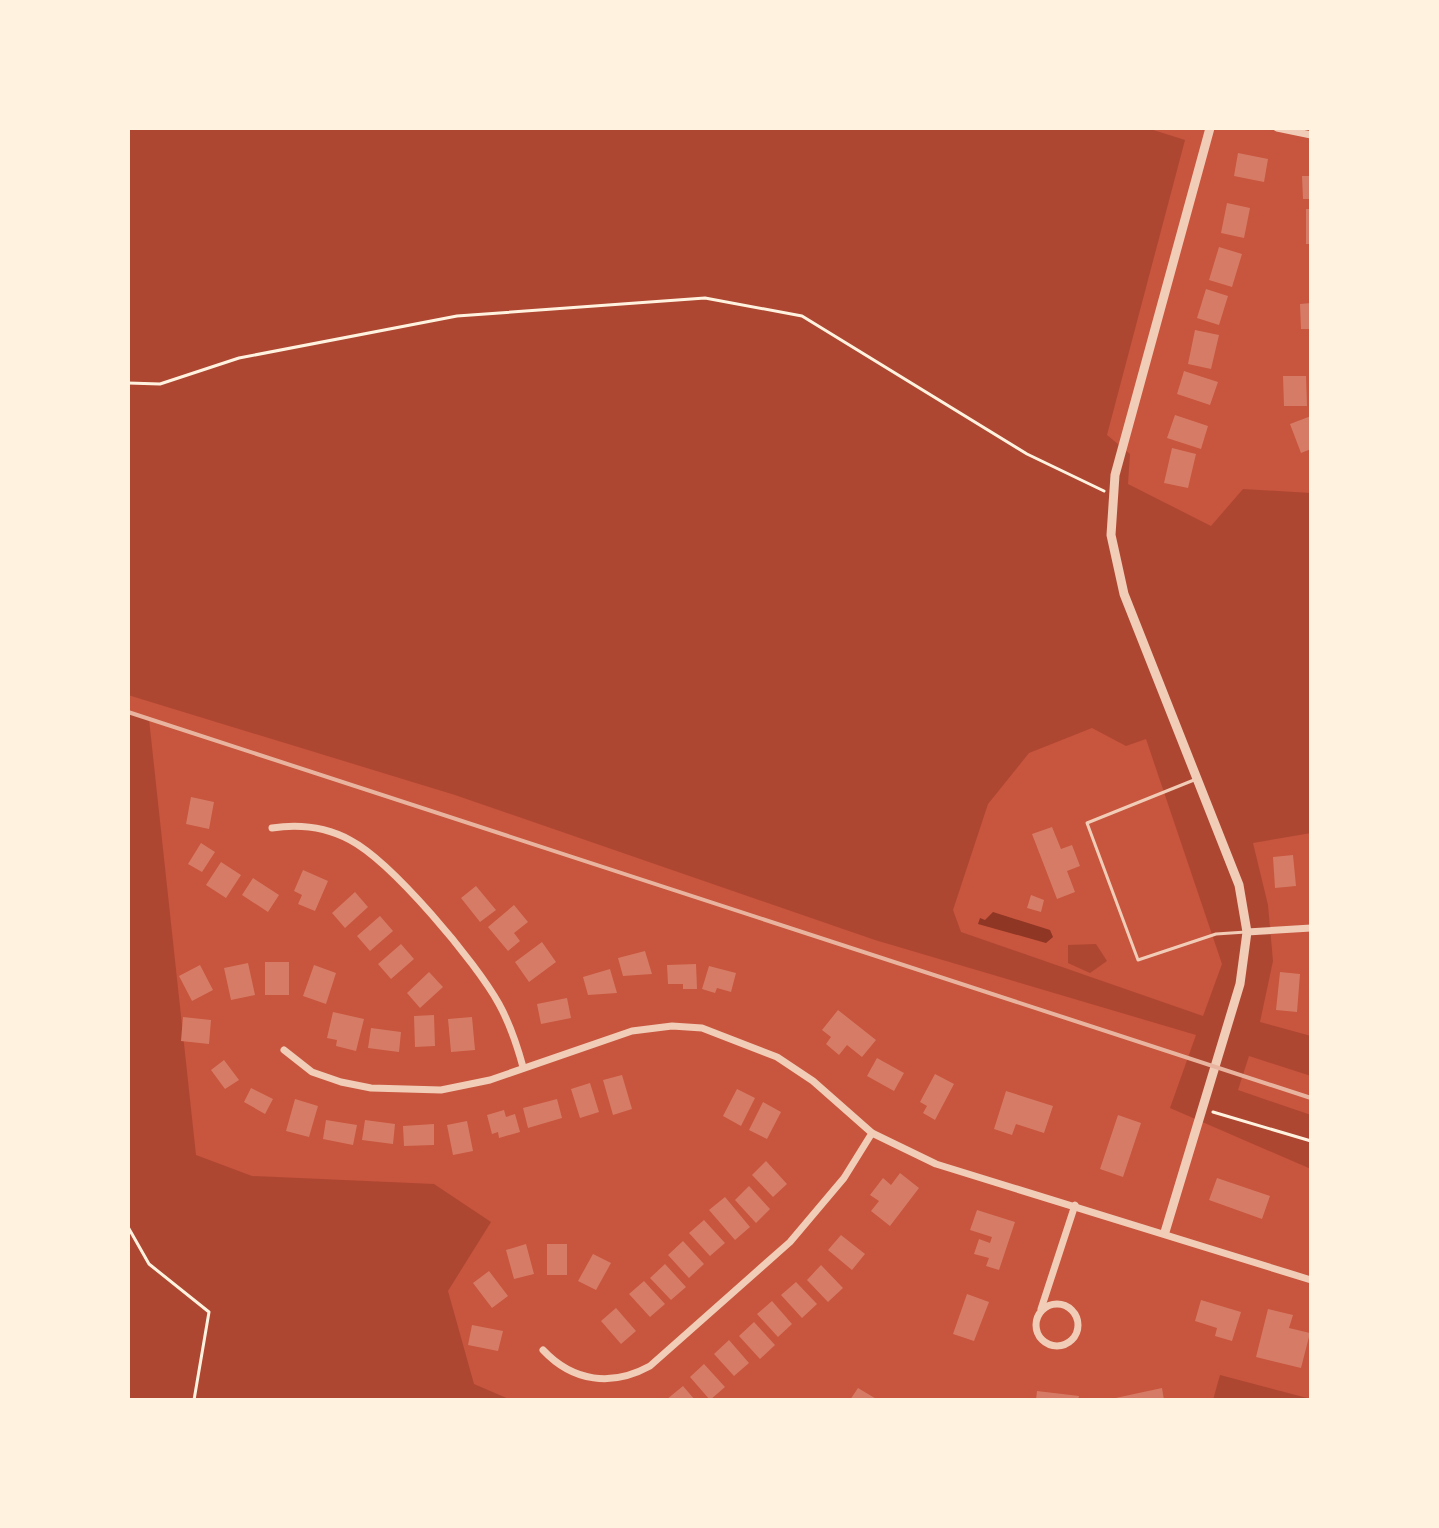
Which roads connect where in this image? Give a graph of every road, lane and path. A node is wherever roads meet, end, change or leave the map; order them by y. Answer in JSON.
{"nodes":[{"id":1,"x":1210,"y":128,"type":"edge"},
{"id":2,"x":1277,"y":128,"type":"edge"},
{"id":3,"x":1311,"y":135,"type":"edge"},
{"id":4,"x":128,"y":383,"type":"edge"},
{"id":5,"x":1111,"y":495,"type":"junction"},
{"id":6,"x":1198,"y":779,"type":"junction"},
{"id":7,"x":272,"y":828,"type":"dead end"},
{"id":8,"x":1311,"y":928,"type":"edge"},
{"id":9,"x":1247,"y":932,"type":"junction"},
{"id":10,"x":284,"y":1050,"type":"dead end"},
{"id":11,"x":523,"y":1067,"type":"junction"},
{"id":12,"x":1202,"y":1108,"type":"junction"},
{"id":13,"x":872,"y":1133,"type":"junction"},
{"id":14,"x":1311,"y":1141,"type":"edge"},
{"id":15,"x":1075,"y":1205,"type":"junction"},
{"id":16,"x":128,"y":1227,"type":"edge"},
{"id":17,"x":1165,"y":1232,"type":"junction"},
{"id":18,"x":1311,"y":1280,"type":"edge"},
{"id":19,"x":1040,"y":1311,"type":"junction"},
{"id":20,"x":543,"y":1350,"type":"dead end"},
{"id":21,"x":194,"y":1400,"type":"edge"}],
"edges":[{"from":1,"to":5,"type":"street"},
{"from":2,"to":3,"type":"street"},
{"from":4,"to":5,"type":"path"},
{"from":5,"to":6,"type":"street"},
{"from":6,"to":9,"type":"street"},
{"from":6,"to":9,"type":"lane"},
{"from":7,"to":11,"type":"street"},
{"from":8,"to":9,"type":"street"},
{"from":9,"to":12,"type":"street"},
{"from":10,"to":11,"type":"street"},
{"from":11,"to":13,"type":"street"},
{"from":12,"to":14,"type":"path"},
{"from":12,"to":17,"type":"street"},
{"from":13,"to":15,"type":"street"},
{"from":13,"to":20,"type":"street"},
{"from":15,"to":17,"type":"street"},
{"from":15,"to":19,"type":"street"},
{"from":16,"to":21,"type":"path"},
{"from":17,"to":18,"type":"street"},
{"from":19,"to":19,"type":"street"}]}
